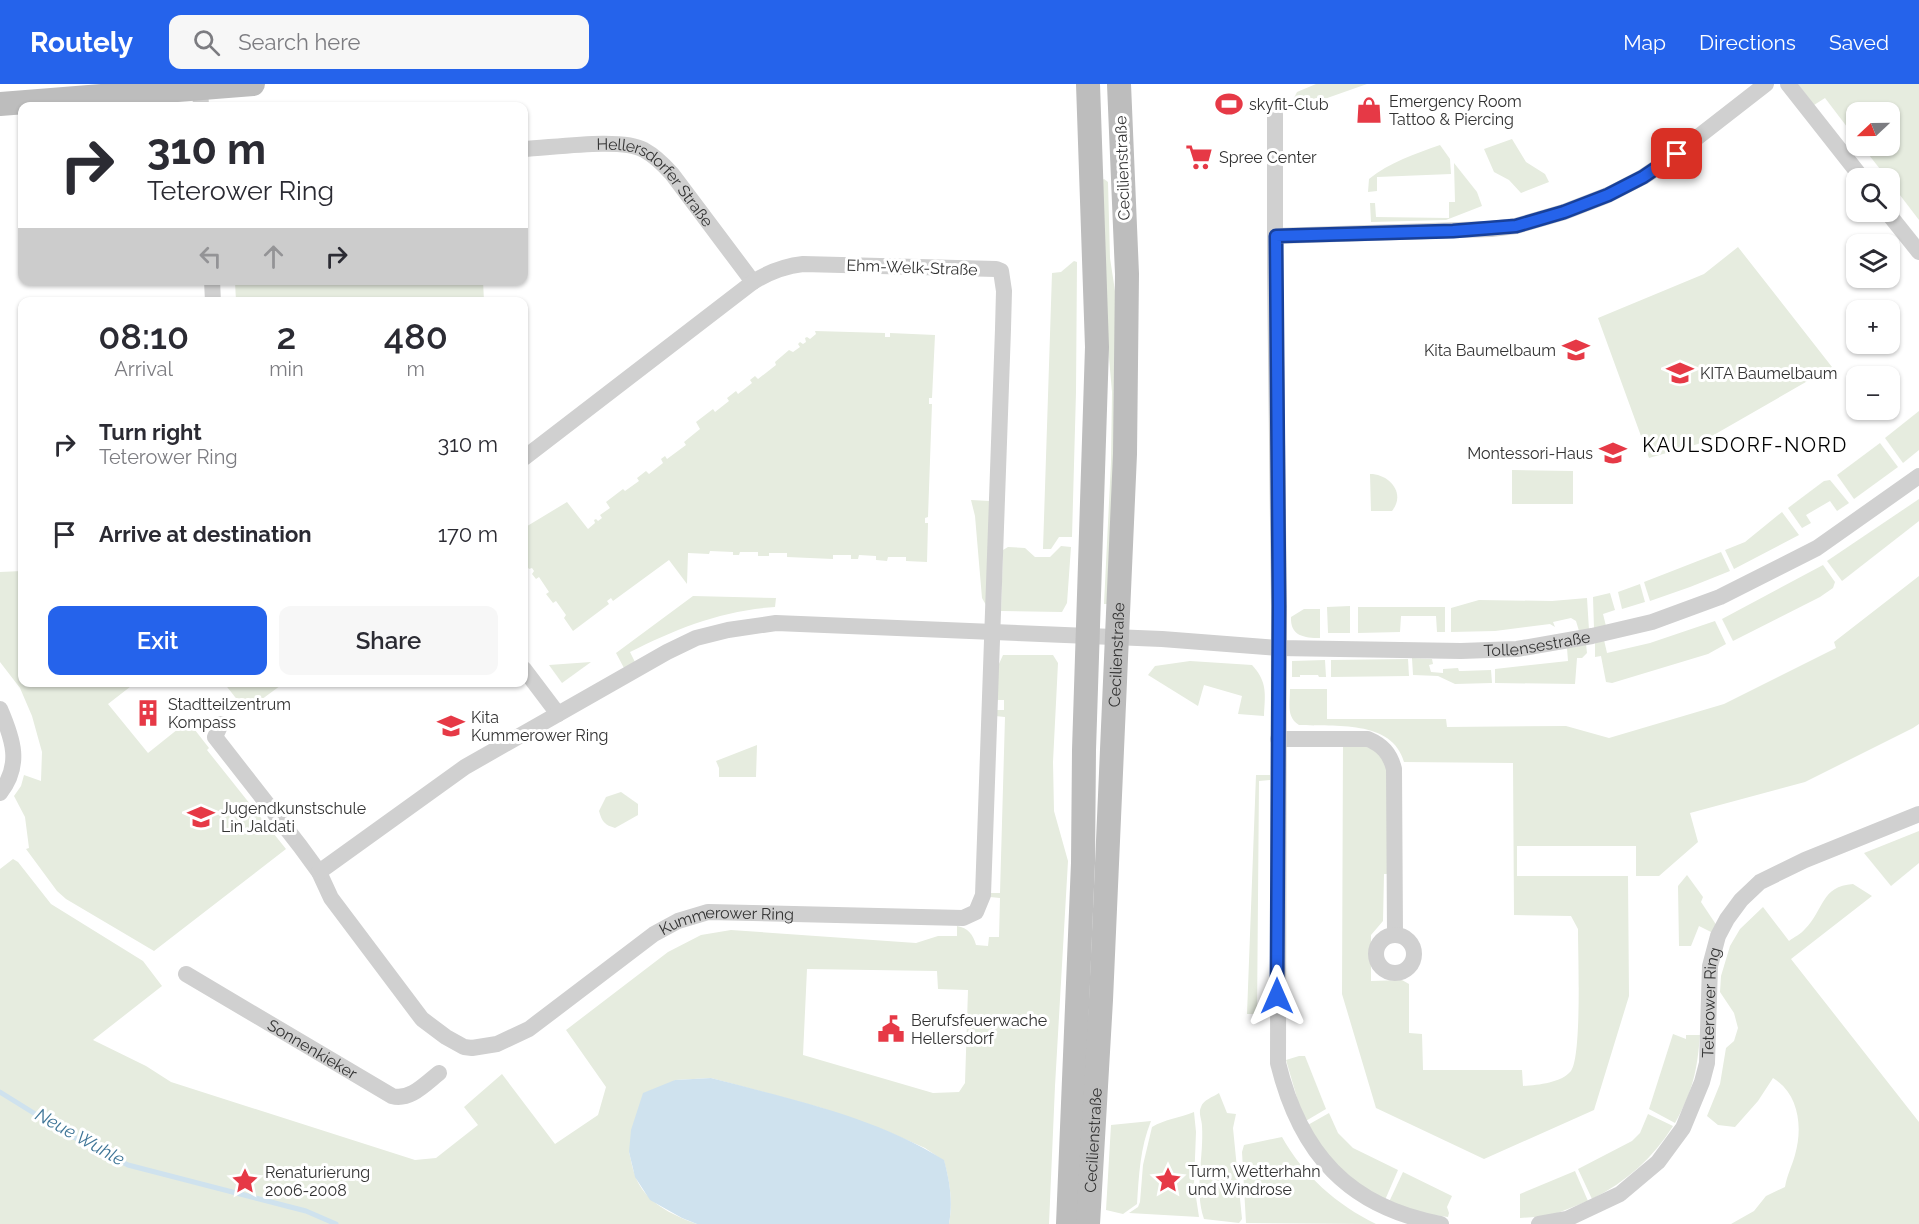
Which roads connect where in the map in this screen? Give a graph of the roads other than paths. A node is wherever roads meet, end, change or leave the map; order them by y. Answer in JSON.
{"nodes":[{"id":1,"x":254,"y":84,"type":"edge"},
{"id":2,"x":1088,"y":84,"type":"edge"},
{"id":3,"x":1119,"y":84,"type":"edge"},
{"id":4,"x":1766,"y":84,"type":"edge"},
{"id":5,"x":1788,"y":84,"type":"edge"},
{"id":6,"x":200,"y":93,"type":"edge"},
{"id":7,"x":36,"y":102,"type":"edge"},
{"id":8,"x":18,"y":103,"type":"edge"},
{"id":9,"x":0,"y":104,"type":"edge"},
{"id":10,"x":1275,"y":114,"type":"dead end"},
{"id":11,"x":528,"y":149,"type":"edge"},
{"id":12,"x":1854,"y":168,"type":"edge"},
{"id":13,"x":1895,"y":222,"type":"edge"},
{"id":14,"x":1276,"y":236,"type":"junction"},
{"id":15,"x":1919,"y":252,"type":"edge"},
{"id":16,"x":753,"y":282,"type":"junction"},
{"id":17,"x":528,"y":455,"type":"edge"},
{"id":18,"x":1919,"y":476,"type":"edge"},
{"id":19,"x":991,"y":633,"type":"junction"},
{"id":20,"x":1088,"y":636,"type":"junction"},
{"id":21,"x":1116,"y":637,"type":"junction"},
{"id":22,"x":1279,"y":648,"type":"junction"},
{"id":23,"x":528,"y":674,"type":"edge"},
{"id":24,"x":0,"y":709,"type":"edge"},
{"id":25,"x":558,"y":714,"type":"junction"},
{"id":26,"x":221,"y":724,"type":"dead end"},
{"id":27,"x":1278,"y":739,"type":"junction"},
{"id":28,"x":0,"y":793,"type":"edge"},
{"id":29,"x":1919,"y":814,"type":"edge"},
{"id":30,"x":319,"y":872,"type":"junction"},
{"id":31,"x":1395,"y":935,"type":"dead end"},
{"id":32,"x":186,"y":974,"type":"dead end"},
{"id":33,"x":439,"y":1073,"type":"dead end"},
{"id":34,"x":1068,"y":1224,"type":"edge"},
{"id":35,"x":1088,"y":1224,"type":"edge"},
{"id":36,"x":1441,"y":1224,"type":"edge"},
{"id":37,"x":1539,"y":1224,"type":"edge"}],
"edges":[{"from":1,"to":6,"type":"street"},
{"from":2,"to":20,"type":"street","name":"Cecilienstraße"},
{"from":3,"to":21,"type":"street","name":"Cecilienstraße"},
{"from":4,"to":14,"type":"street"},
{"from":5,"to":12,"type":"street"},
{"from":6,"to":7,"type":"street"},
{"from":8,"to":9,"type":"street"},
{"from":10,"to":14,"type":"street"},
{"from":11,"to":16,"type":"street","name":"Hellersdorfer Straße"},
{"from":13,"to":15,"type":"street"},
{"from":14,"to":22,"type":"street"},
{"from":16,"to":17,"type":"street","name":"Ehm-Welk-Straße"},
{"from":16,"to":19,"type":"street","name":"Ehm-Welk-Straße"},
{"from":18,"to":22,"type":"street","name":"Tollensestraße"},
{"from":19,"to":20,"type":"street"},
{"from":19,"to":25,"type":"street"},
{"from":19,"to":30,"type":"street","name":"Kummerower Ring"},
{"from":20,"to":21,"type":"street"},
{"from":20,"to":34,"type":"street","name":"Cecilienstraße"},
{"from":21,"to":22,"type":"street","name":"Tollensestraße"},
{"from":21,"to":35,"type":"street","name":"Cecilienstraße"},
{"from":22,"to":27,"type":"street"},
{"from":23,"to":25,"type":"street"},
{"from":24,"to":28,"type":"street"},
{"from":25,"to":30,"type":"street"},
{"from":26,"to":30,"type":"street","name":"Kummerower Ring"},
{"from":27,"to":31,"type":"street"},
{"from":27,"to":36,"type":"street"},
{"from":29,"to":37,"type":"street","name":"Teterower Ring"},
{"from":32,"to":33,"type":"street","name":"Sonnenkieker"}]}
